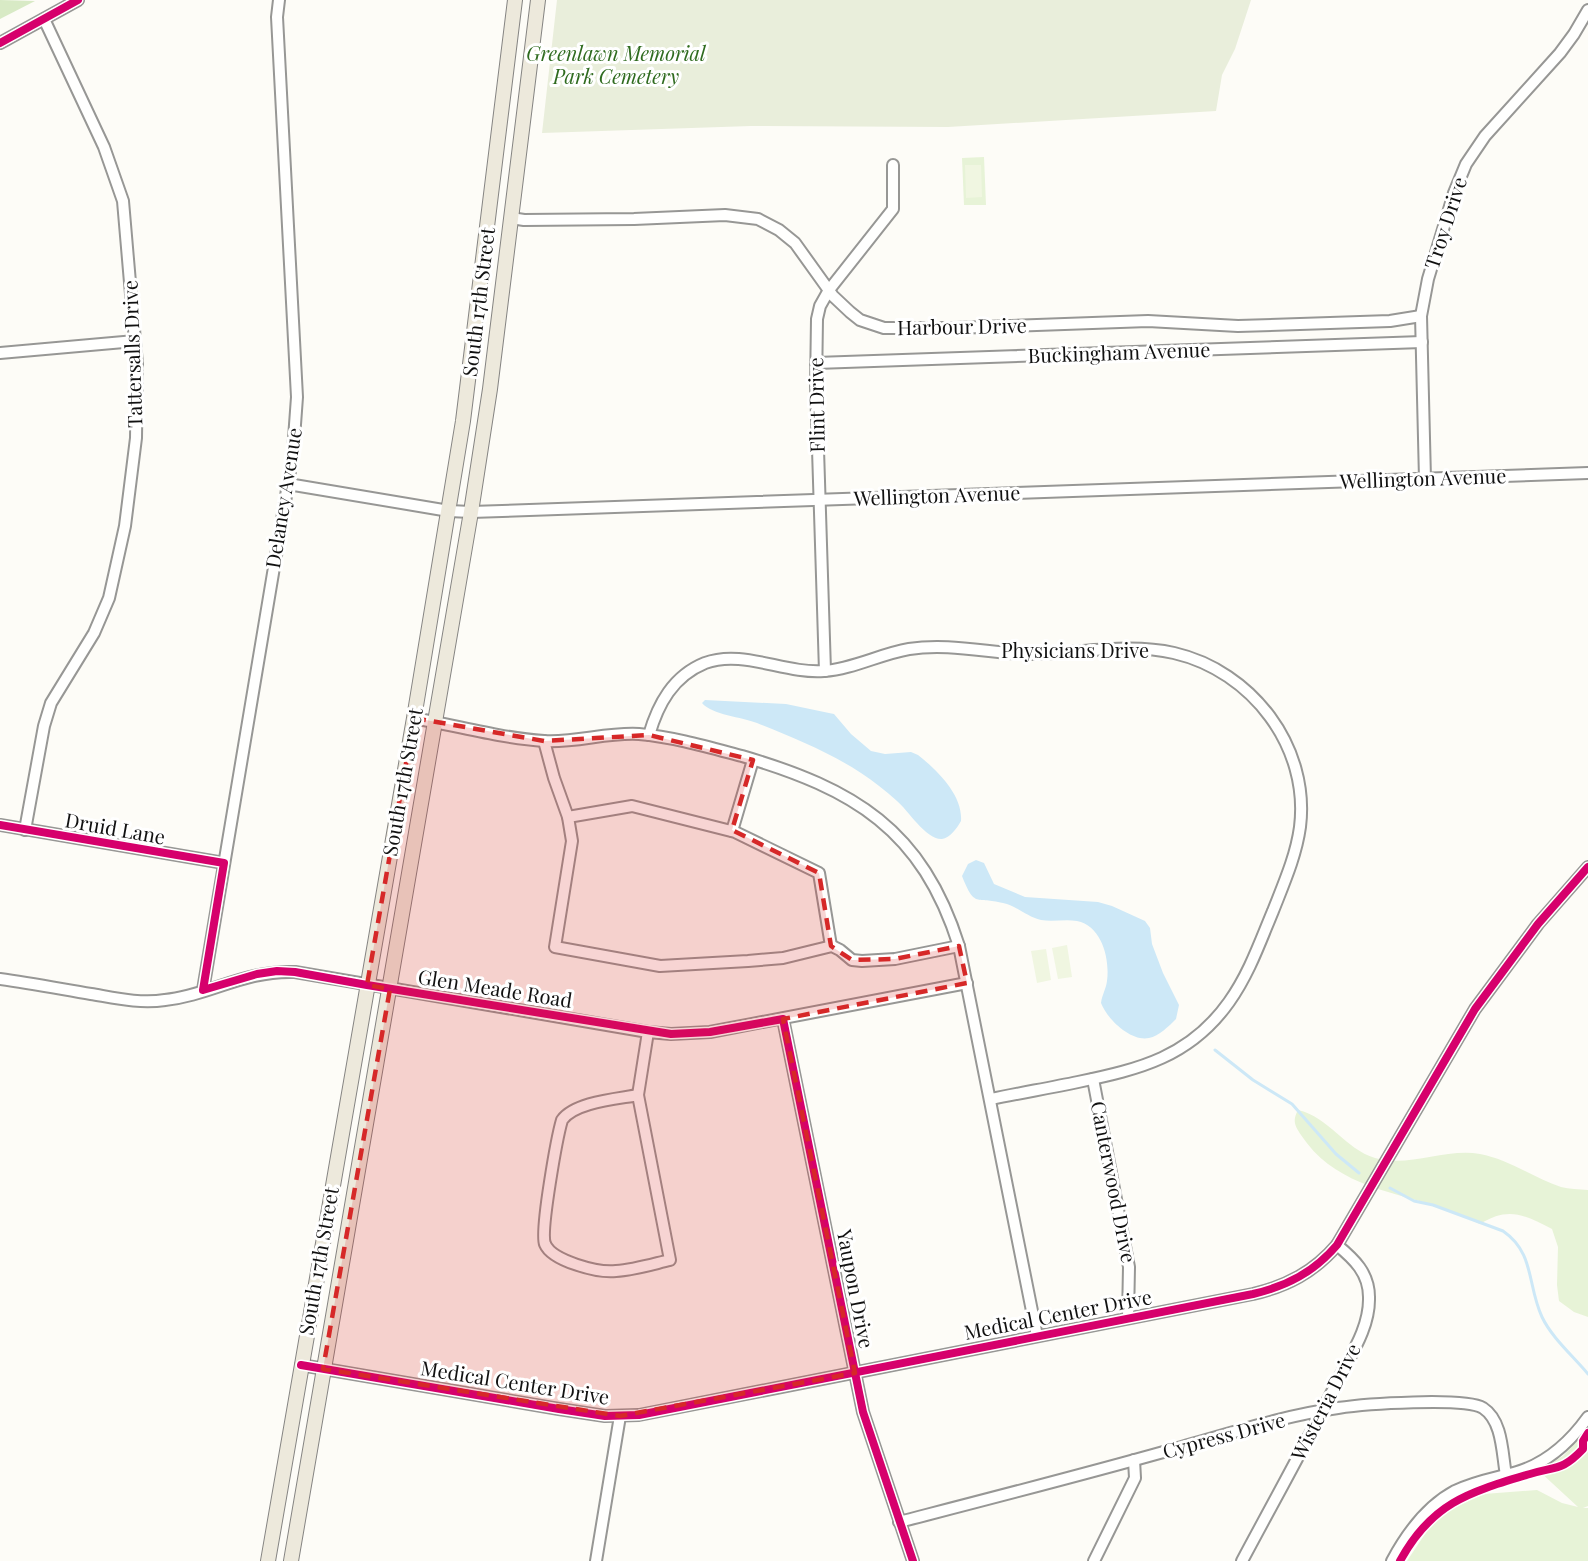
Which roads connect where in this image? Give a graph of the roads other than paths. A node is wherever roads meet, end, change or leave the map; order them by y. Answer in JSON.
{"nodes":[{"id":1,"x":78,"y":0,"type":"edge"},
{"id":2,"x":279,"y":0,"type":"edge"},
{"id":3,"x":515,"y":0,"type":"edge"},
{"id":4,"x":538,"y":0,"type":"edge"},
{"id":5,"x":1588,"y":10,"type":"edge"},
{"id":6,"x":44,"y":19,"type":"junction"},
{"id":7,"x":0,"y":43,"type":"edge"},
{"id":8,"x":893,"y":165,"type":"dead end"},
{"id":9,"x":511,"y":218,"type":"junction"},
{"id":10,"x":829,"y":290,"type":"junction"},
{"id":11,"x":1421,"y":316,"type":"junction"},
{"id":12,"x":135,"y":341,"type":"junction"},
{"id":13,"x":1422,"y":342,"type":"junction"},
{"id":14,"x":0,"y":353,"type":"edge"},
{"id":15,"x":816,"y":363,"type":"junction"},
{"id":16,"x":1588,"y":473,"type":"edge"},
{"id":17,"x":1425,"y":479,"type":"junction"},
{"id":18,"x":288,"y":484,"type":"junction"},
{"id":19,"x":819,"y":501,"type":"junction"},
{"id":20,"x":449,"y":511,"type":"junction"},
{"id":21,"x":471,"y":512,"type":"junction"},
{"id":22,"x":825,"y":671,"type":"junction"},
{"id":23,"x":414,"y":718,"type":"junction"},
{"id":24,"x":436,"y":722,"type":"junction"},
{"id":25,"x":649,"y":735,"type":"junction"},
{"id":26,"x":544,"y":741,"type":"junction"},
{"id":27,"x":753,"y":760,"type":"junction"},
{"id":28,"x":568,"y":817,"type":"junction"},
{"id":29,"x":0,"y":825,"type":"edge"},
{"id":30,"x":26,"y":830,"type":"junction"},
{"id":31,"x":732,"y":831,"type":"junction"},
{"id":32,"x":224,"y":863,"type":"junction"},
{"id":33,"x":1588,"y":867,"type":"edge"},
{"id":34,"x":831,"y":946,"type":"junction"},
{"id":35,"x":959,"y":946,"type":"junction"},
{"id":36,"x":0,"y":979,"type":"edge"},
{"id":37,"x":967,"y":983,"type":"junction"},
{"id":38,"x":367,"y":985,"type":"junction"},
{"id":39,"x":390,"y":989,"type":"junction"},
{"id":40,"x":202,"y":990,"type":"junction"},
{"id":41,"x":783,"y":1019,"type":"junction"},
{"id":42,"x":648,"y":1032,"type":"junction"},
{"id":43,"x":1093,"y":1079,"type":"junction"},
{"id":44,"x":638,"y":1095,"type":"junction"},
{"id":45,"x":991,"y":1099,"type":"junction"},
{"id":46,"x":1337,"y":1245,"type":"junction"},
{"id":47,"x":1128,"y":1318,"type":"junction"},
{"id":48,"x":1037,"y":1336,"type":"junction"},
{"id":49,"x":301,"y":1365,"type":"junction"},
{"id":50,"x":323,"y":1369,"type":"junction"},
{"id":51,"x":855,"y":1373,"type":"junction"},
{"id":52,"x":1323,"y":1410,"type":"junction"},
{"id":53,"x":620,"y":1416,"type":"junction"},
{"id":54,"x":1588,"y":1417,"type":"edge"},
{"id":55,"x":1134,"y":1460,"type":"junction"},
{"id":56,"x":1506,"y":1475,"type":"junction"},
{"id":57,"x":899,"y":1522,"type":"junction"},
{"id":58,"x":268,"y":1561,"type":"edge"},
{"id":59,"x":291,"y":1561,"type":"edge"},
{"id":60,"x":596,"y":1561,"type":"edge"},
{"id":61,"x":913,"y":1561,"type":"edge"},
{"id":62,"x":1094,"y":1561,"type":"edge"},
{"id":63,"x":1242,"y":1561,"type":"edge"},
{"id":64,"x":1392,"y":1561,"type":"edge"}],
"edges":[{"from":1,"to":6,"type":"street"},
{"from":2,"to":18,"type":"street","name":"Delaney Avenue"},
{"from":3,"to":20,"type":"main road","name":"South 17th Street"},
{"from":4,"to":9,"type":"main road","name":"South 17th Street"},
{"from":5,"to":11,"type":"street","name":"Troy Drive"},
{"from":6,"to":7,"type":"street"},
{"from":6,"to":12,"type":"street","name":"Tattersalls Drive"},
{"from":8,"to":10,"type":"street","name":"Flint Drive"},
{"from":9,"to":10,"type":"street","name":"Harbour Drive"},
{"from":9,"to":21,"type":"main road","name":"South 17th Street"},
{"from":10,"to":11,"type":"street","name":"Harbour Drive"},
{"from":10,"to":15,"type":"street","name":"Flint Drive"},
{"from":11,"to":13,"type":"street","name":"Troy Drive"},
{"from":12,"to":14,"type":"street"},
{"from":12,"to":30,"type":"street","name":"Tattersalls Drive"},
{"from":13,"to":15,"type":"street","name":"Buckingham Avenue"},
{"from":13,"to":17,"type":"street","name":"Troy Drive"},
{"from":15,"to":19,"type":"street","name":"Flint Drive"},
{"from":16,"to":17,"type":"street","name":"Wellington Avenue"},
{"from":17,"to":19,"type":"street","name":"Wellington Avenue"},
{"from":18,"to":20,"type":"street","name":"Wellington Avenue"},
{"from":18,"to":32,"type":"street","name":"Delaney Avenue"},
{"from":19,"to":21,"type":"street","name":"Wellington Avenue"},
{"from":19,"to":22,"type":"street","name":"Flint Drive"},
{"from":20,"to":21,"type":"street","name":"Wellington Avenue"},
{"from":20,"to":23,"type":"main road","name":"South 17th Street"},
{"from":21,"to":24,"type":"main road","name":"South 17th Street"},
{"from":22,"to":25,"type":"street","name":"Physicians Drive"},
{"from":22,"to":43,"type":"street","name":"Physicians Drive"},
{"from":23,"to":24,"type":"street"},
{"from":23,"to":38,"type":"main road","name":"South 17th Street"},
{"from":24,"to":26,"type":"street"},
{"from":24,"to":39,"type":"main road","name":"South 17th Street"},
{"from":25,"to":26,"type":"street"},
{"from":25,"to":27,"type":"street"},
{"from":26,"to":28,"type":"street"},
{"from":27,"to":31,"type":"street"},
{"from":27,"to":35,"type":"street"},
{"from":28,"to":31,"type":"street"},
{"from":28,"to":34,"type":"street"},
{"from":29,"to":30,"type":"street","name":"Druid Lane"},
{"from":30,"to":32,"type":"street","name":"Druid Lane"},
{"from":31,"to":34,"type":"street"},
{"from":32,"to":40,"type":"street","name":"Delaney Avenue"},
{"from":33,"to":46,"type":"street","name":"Medical Center Drive"},
{"from":34,"to":35,"type":"street"},
{"from":35,"to":37,"type":"street"},
{"from":36,"to":40,"type":"street","name":"Glen Meade Road"},
{"from":37,"to":41,"type":"street","name":"Glen Meade Road"},
{"from":37,"to":45,"type":"street"},
{"from":38,"to":39,"type":"street","name":"Glen Meade Road"},
{"from":38,"to":40,"type":"street","name":"Glen Meade Road"},
{"from":38,"to":49,"type":"main road","name":"South 17th Street"},
{"from":39,"to":42,"type":"street","name":"Glen Meade Road"},
{"from":39,"to":50,"type":"main road","name":"South 17th Street"},
{"from":41,"to":42,"type":"street","name":"Glen Meade Road"},
{"from":41,"to":51,"type":"street","name":"Yaupon Drive"},
{"from":42,"to":44,"type":"street"},
{"from":43,"to":45,"type":"street","name":"Canterwood Drive"},
{"from":43,"to":47,"type":"street","name":"Canterwood Drive"},
{"from":44,"to":44,"type":"street"},
{"from":45,"to":48,"type":"street"},
{"from":46,"to":47,"type":"street","name":"Medical Center Drive"},
{"from":46,"to":52,"type":"street","name":"Wisteria Drive"},
{"from":47,"to":48,"type":"street","name":"Medical Center Drive"},
{"from":48,"to":51,"type":"street","name":"Medical Center Drive"},
{"from":49,"to":50,"type":"street","name":"Medical Center Drive"},
{"from":49,"to":58,"type":"main road","name":"South 17th Street"},
{"from":50,"to":53,"type":"street","name":"Medical Center Drive"},
{"from":50,"to":59,"type":"main road","name":"South 17th Street"},
{"from":51,"to":53,"type":"street","name":"Medical Center Drive"},
{"from":51,"to":57,"type":"street","name":"Yaupon Drive"},
{"from":52,"to":55,"type":"street","name":"Cypress Drive"},
{"from":52,"to":56,"type":"street","name":"Cypress Drive"},
{"from":52,"to":63,"type":"street","name":"Wisteria Drive"},
{"from":53,"to":60,"type":"street"},
{"from":54,"to":56,"type":"street"},
{"from":55,"to":57,"type":"street","name":"Cypress Drive"},
{"from":55,"to":62,"type":"street"},
{"from":56,"to":64,"type":"street"},
{"from":57,"to":61,"type":"street","name":"Yaupon Drive"}]}
